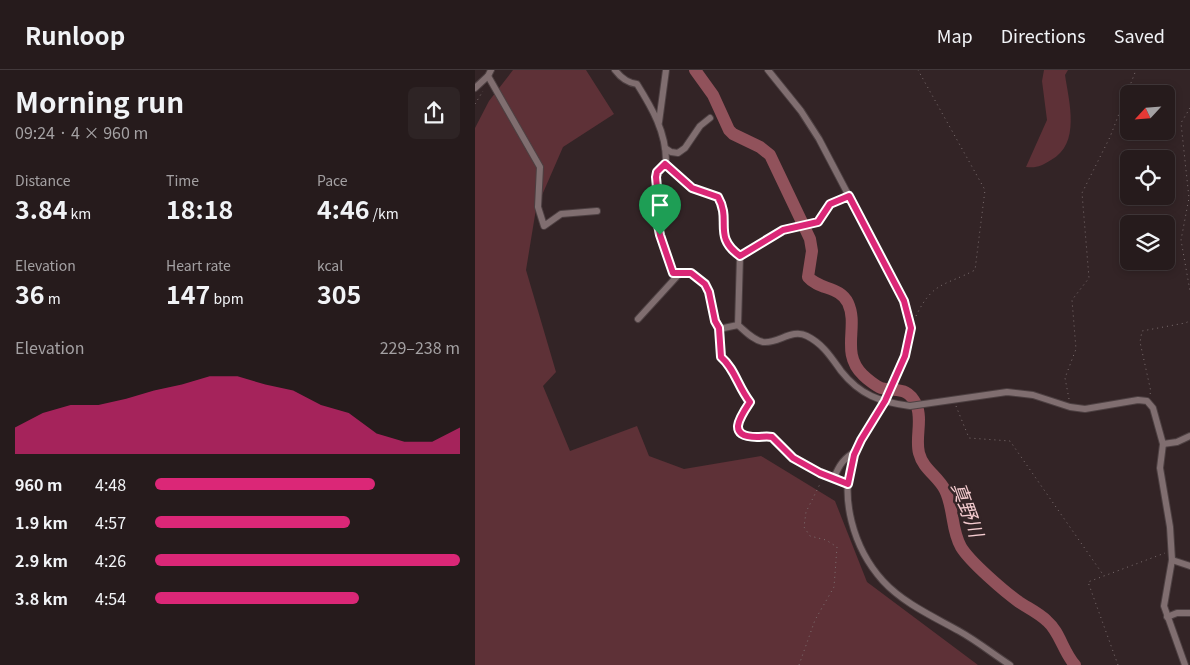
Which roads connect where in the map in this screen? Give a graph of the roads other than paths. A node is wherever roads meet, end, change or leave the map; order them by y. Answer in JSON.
{"nodes":[{"id":1,"x":615,"y":70,"type":"edge"},
{"id":2,"x":666,"y":70,"type":"edge"},
{"id":3,"x":768,"y":70,"type":"edge"},
{"id":4,"x":489,"y":73,"type":"edge"},
{"id":5,"x":475,"y":88,"type":"edge"},
{"id":6,"x":710,"y":118,"type":"dead end"},
{"id":7,"x":659,"y":123,"type":"junction"},
{"id":8,"x":665,"y":148,"type":"junction"},
{"id":9,"x":665,"y":164,"type":"junction"},
{"id":10,"x":849,"y":196,"type":"junction"},
{"id":11,"x":597,"y":211,"type":"dead end"},
{"id":12,"x":740,"y":256,"type":"junction"},
{"id":13,"x":681,"y":273,"type":"junction"},
{"id":14,"x":638,"y":319,"type":"dead end"},
{"id":15,"x":737,"y":325,"type":"junction"},
{"id":16,"x":719,"y":328,"type":"junction"},
{"id":17,"x":885,"y":401,"type":"junction"},
{"id":18,"x":1190,"y":436,"type":"edge"},
{"id":19,"x":1163,"y":444,"type":"junction"},
{"id":20,"x":856,"y":451,"type":"junction"},
{"id":21,"x":834,"y":478,"type":"junction"},
{"id":22,"x":848,"y":484,"type":"junction"},
{"id":23,"x":1172,"y":560,"type":"junction"},
{"id":24,"x":1190,"y":566,"type":"edge"},
{"id":25,"x":1190,"y":613,"type":"edge"},
{"id":26,"x":1167,"y":617,"type":"junction"},
{"id":27,"x":1010,"y":665,"type":"edge"},
{"id":28,"x":1185,"y":665,"type":"edge"}],
"edges":[{"from":1,"to":7,"type":"street"},
{"from":2,"to":7,"type":"street"},
{"from":3,"to":10,"type":"street"},
{"from":4,"to":5,"type":"street"},
{"from":4,"to":11,"type":"street"},
{"from":6,"to":8,"type":"street"},
{"from":7,"to":8,"type":"street"},
{"from":8,"to":9,"type":"street"},
{"from":9,"to":12,"type":"street"},
{"from":9,"to":13,"type":"street"},
{"from":10,"to":12,"type":"street"},
{"from":10,"to":17,"type":"street"},
{"from":12,"to":15,"type":"street"},
{"from":13,"to":14,"type":"street"},
{"from":13,"to":16,"type":"street"},
{"from":15,"to":16,"type":"street"},
{"from":15,"to":17,"type":"street"},
{"from":16,"to":21,"type":"street"},
{"from":17,"to":19,"type":"street"},
{"from":17,"to":20,"type":"street"},
{"from":18,"to":19,"type":"street"},
{"from":19,"to":23,"type":"street"},
{"from":20,"to":21,"type":"street"},
{"from":20,"to":22,"type":"street"},
{"from":21,"to":22,"type":"street"},
{"from":22,"to":27,"type":"street"},
{"from":23,"to":24,"type":"street"},
{"from":23,"to":26,"type":"street"},
{"from":25,"to":26,"type":"street"},
{"from":26,"to":28,"type":"street"}]}
